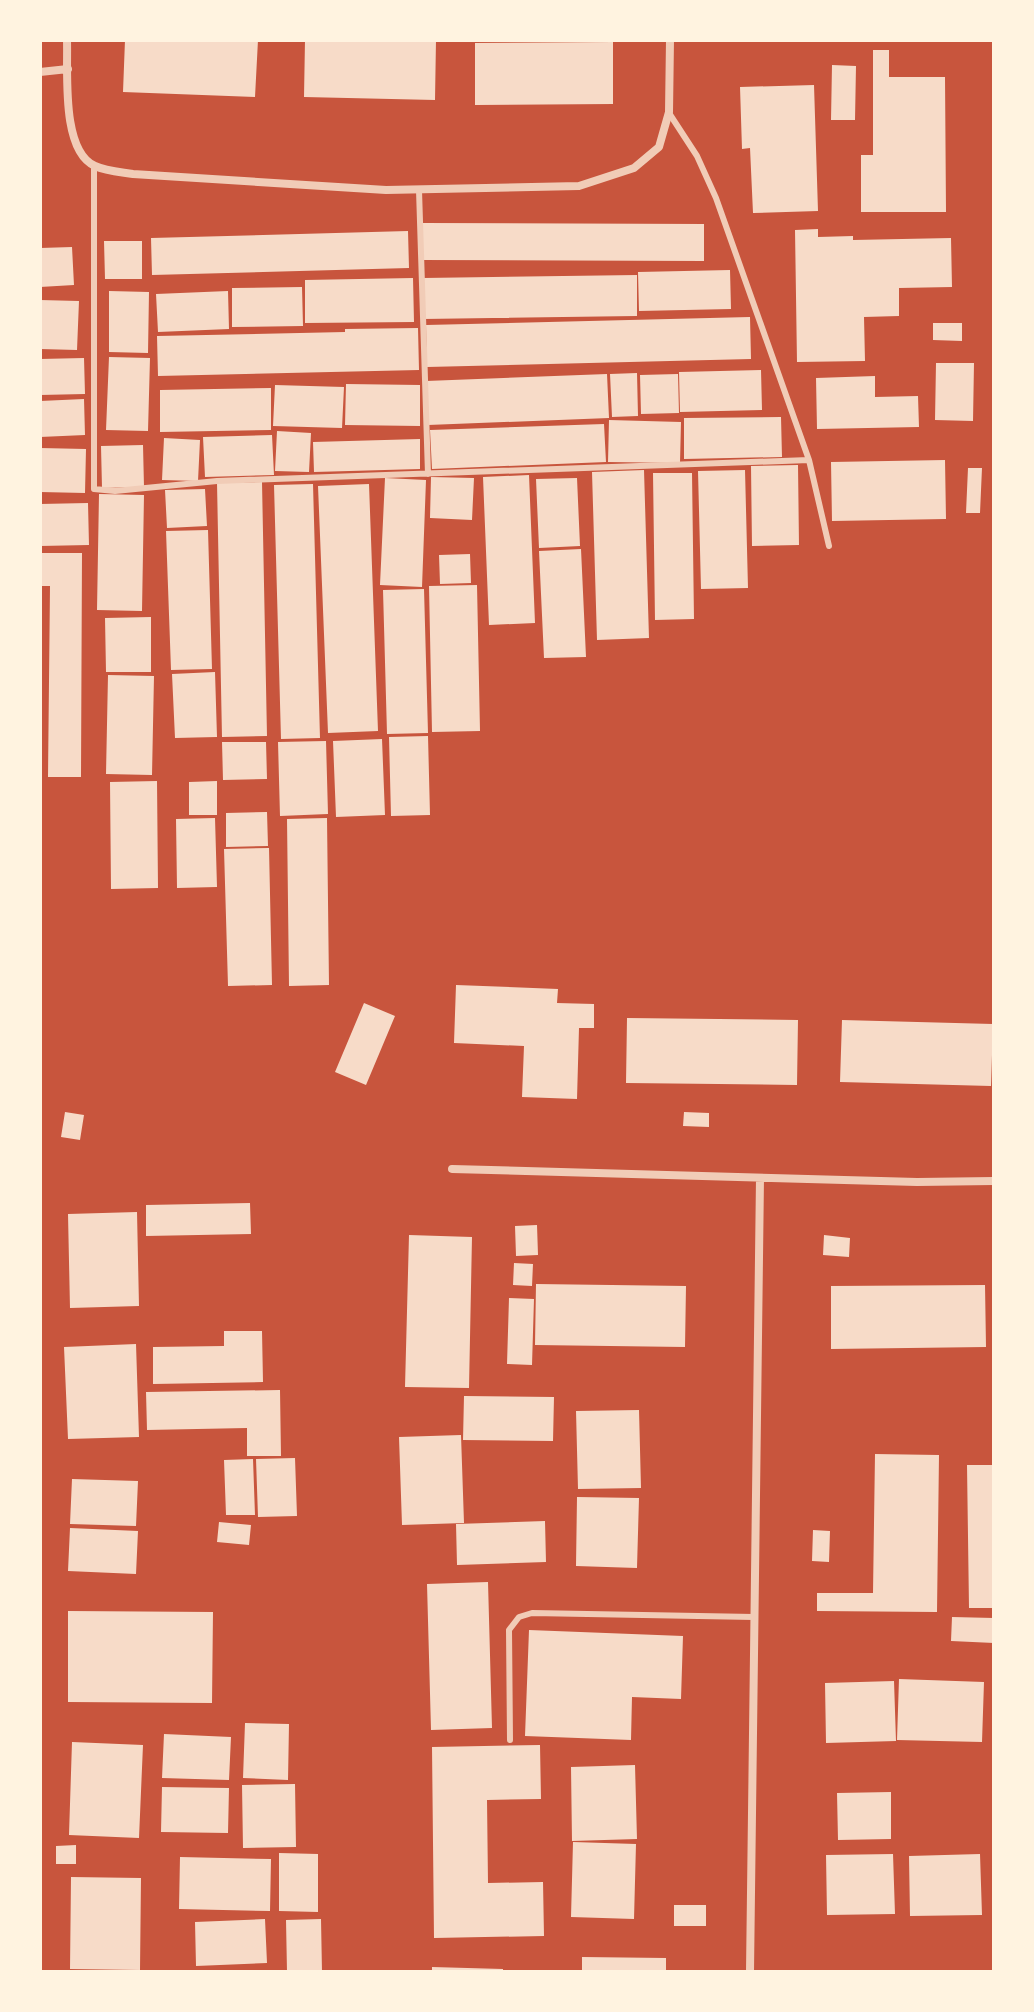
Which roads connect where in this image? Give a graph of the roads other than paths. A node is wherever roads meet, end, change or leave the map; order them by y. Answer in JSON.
{"nodes":[{"id":1,"x":67,"y":40,"type":"edge"},
{"id":2,"x":670,"y":40,"type":"edge"},
{"id":3,"x":68,"y":69,"type":"junction"},
{"id":4,"x":40,"y":72,"type":"edge"},
{"id":5,"x":669,"y":112,"type":"junction"},
{"id":6,"x":94,"y":166,"type":"junction"},
{"id":7,"x":419,"y":190,"type":"junction"},
{"id":8,"x":809,"y":460,"type":"junction"},
{"id":9,"x":428,"y":474,"type":"junction"},
{"id":10,"x":829,"y":546,"type":"dead end"},
{"id":11,"x":452,"y":1169,"type":"dead end"},
{"id":12,"x":760,"y":1178,"type":"junction"},
{"id":13,"x":994,"y":1181,"type":"edge"},
{"id":14,"x":754,"y":1617,"type":"junction"},
{"id":15,"x":510,"y":1740,"type":"dead end"},
{"id":16,"x":750,"y":1972,"type":"edge"}],
"edges":[{"from":1,"to":3,"type":"street"},
{"from":2,"to":5,"type":"street"},
{"from":3,"to":4,"type":"street"},
{"from":3,"to":6,"type":"street"},
{"from":5,"to":7,"type":"street"},
{"from":5,"to":8,"type":"lane"},
{"from":6,"to":7,"type":"street"},
{"from":6,"to":9,"type":"lane"},
{"from":7,"to":9,"type":"lane"},
{"from":8,"to":9,"type":"lane"},
{"from":8,"to":10,"type":"lane"},
{"from":11,"to":12,"type":"street"},
{"from":12,"to":13,"type":"street"},
{"from":12,"to":14,"type":"street"},
{"from":14,"to":15,"type":"lane"},
{"from":14,"to":16,"type":"street"}]}
